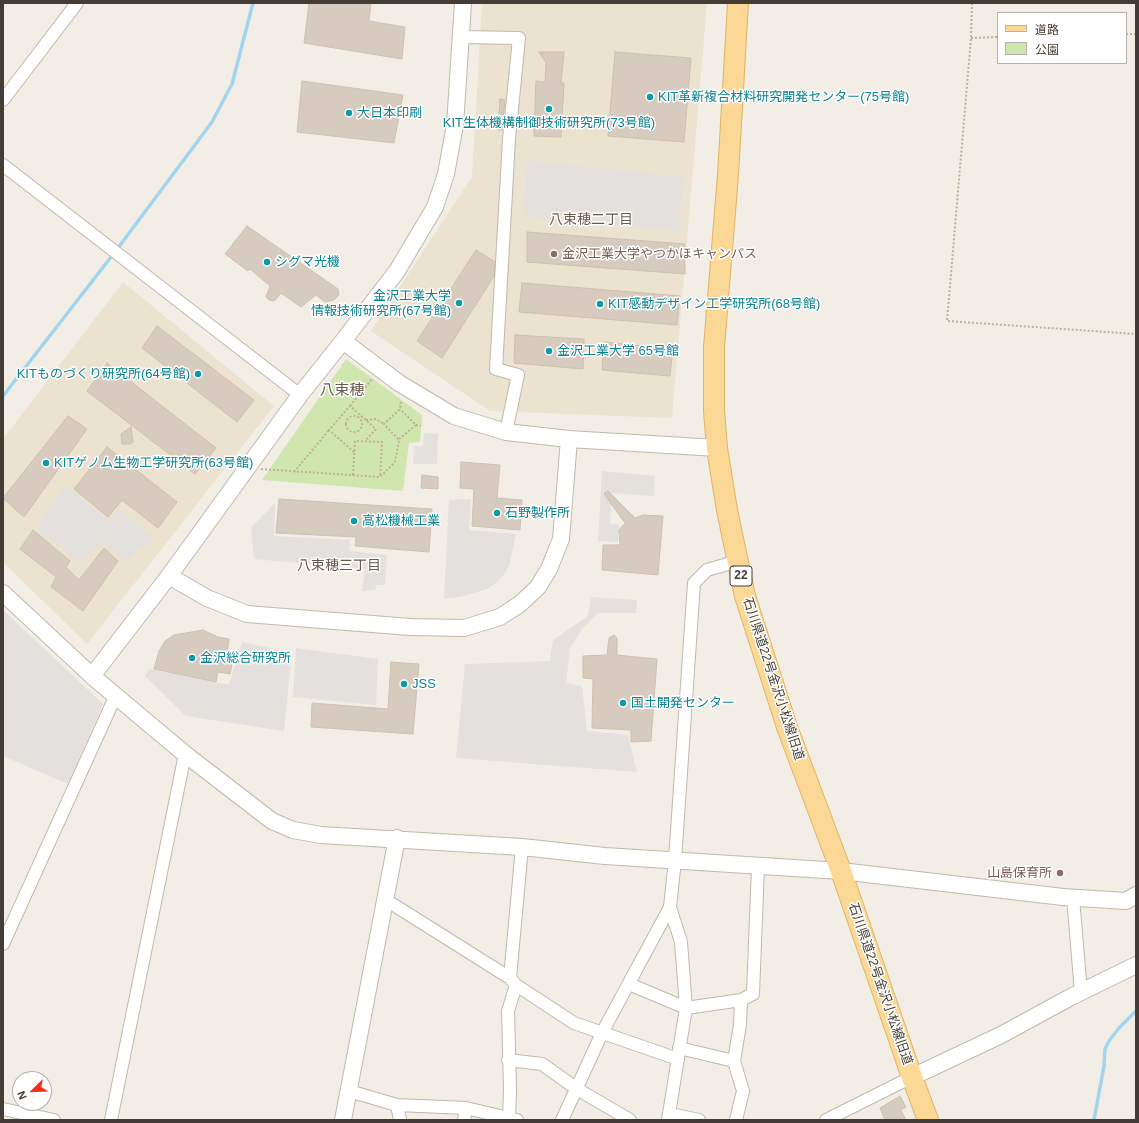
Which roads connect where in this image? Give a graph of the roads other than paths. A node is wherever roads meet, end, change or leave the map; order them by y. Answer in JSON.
{"nodes":[{"id":1,"x":77,"y":3,"type":"edge"},
{"id":2,"x":463,"y":3,"type":"edge"},
{"id":3,"x":738,"y":3,"type":"edge"},
{"id":4,"x":461,"y":37,"type":"junction"},
{"id":5,"x":3,"y":100,"type":"edge"},
{"id":6,"x":3,"y":165,"type":"edge"},
{"id":7,"x":343,"y":341,"type":"junction"},
{"id":8,"x":300,"y":394,"type":"junction"},
{"id":9,"x":506,"y":432,"type":"junction"},
{"id":10,"x":570,"y":439,"type":"junction"},
{"id":11,"x":717,"y":448,"type":"junction"},
{"id":12,"x":738,"y":561,"type":"junction"},
{"id":13,"x":168,"y":576,"type":"junction"},
{"id":14,"x":3,"y":593,"type":"edge"},
{"id":15,"x":92,"y":676,"type":"junction"},
{"id":16,"x":116,"y":695,"type":"junction"},
{"id":17,"x":185,"y":754,"type":"junction"},
{"id":18,"x":397,"y":838,"type":"junction"},
{"id":19,"x":522,"y":847,"type":"junction"},
{"id":20,"x":675,"y":860,"type":"junction"},
{"id":21,"x":758,"y":867,"type":"junction"},
{"id":22,"x":841,"y":871,"type":"junction"},
{"id":23,"x":1136,"y":895,"type":"edge"},
{"id":24,"x":1073,"y":898,"type":"junction"},
{"id":25,"x":386,"y":900,"type":"junction"},
{"id":26,"x":670,"y":906,"type":"junction"},
{"id":27,"x":3,"y":944,"type":"edge"},
{"id":28,"x":1136,"y":965,"type":"edge"},
{"id":29,"x":513,"y":981,"type":"junction"},
{"id":30,"x":629,"y":984,"type":"junction"},
{"id":31,"x":1081,"y":992,"type":"junction"},
{"id":32,"x":742,"y":1000,"type":"junction"},
{"id":33,"x":686,"y":1008,"type":"junction"},
{"id":34,"x":602,"y":1033,"type":"junction"},
{"id":35,"x":679,"y":1054,"type":"junction"},
{"id":36,"x":508,"y":1060,"type":"junction"},
{"id":37,"x":734,"y":1061,"type":"junction"},
{"id":38,"x":912,"y":1077,"type":"junction"},
{"id":39,"x":577,"y":1089,"type":"junction"},
{"id":40,"x":349,"y":1091,"type":"junction"},
{"id":41,"x":397,"y":1105,"type":"junction"},
{"id":42,"x":466,"y":1108,"type":"junction"},
{"id":43,"x":3,"y":1109,"type":"edge"},
{"id":44,"x":669,"y":1117,"type":"edge"},
{"id":45,"x":512,"y":1119,"type":"edge"},
{"id":46,"x":54,"y":1120,"type":"edge"},
{"id":47,"x":111,"y":1120,"type":"edge"},
{"id":48,"x":343,"y":1120,"type":"edge"},
{"id":49,"x":400,"y":1120,"type":"edge"},
{"id":50,"x":464,"y":1120,"type":"edge"},
{"id":51,"x":562,"y":1120,"type":"edge"},
{"id":52,"x":630,"y":1120,"type":"edge"},
{"id":53,"x":700,"y":1120,"type":"edge"},
{"id":54,"x":736,"y":1120,"type":"edge"},
{"id":55,"x":826,"y":1120,"type":"edge"},
{"id":56,"x":928,"y":1120,"type":"edge"}],
"edges":[{"from":1,"to":5,"type":"street"},
{"from":2,"to":4,"type":"street"},
{"from":3,"to":11,"type":"main road","name":"石川県道22号金沢小松線旧道","number":"22"},
{"from":4,"to":7,"type":"street"},
{"from":4,"to":9,"type":"street"},
{"from":6,"to":8,"type":"street"},
{"from":7,"to":8,"type":"street"},
{"from":7,"to":9,"type":"street"},
{"from":8,"to":13,"type":"street"},
{"from":9,"to":10,"type":"street"},
{"from":10,"to":11,"type":"street"},
{"from":10,"to":13,"type":"street"},
{"from":11,"to":12,"type":"main road","name":"石川県道22号金沢小松線旧道","number":"22"},
{"from":12,"to":20,"type":"street"},
{"from":12,"to":22,"type":"main road","name":"石川県道22号金沢小松線旧道","number":"22"},
{"from":13,"to":15,"type":"street"},
{"from":14,"to":15,"type":"street"},
{"from":15,"to":16,"type":"street"},
{"from":16,"to":17,"type":"street"},
{"from":16,"to":27,"type":"street"},
{"from":17,"to":18,"type":"street"},
{"from":17,"to":47,"type":"street"},
{"from":18,"to":19,"type":"street"},
{"from":18,"to":25,"type":"street"},
{"from":19,"to":20,"type":"street"},
{"from":19,"to":29,"type":"street"},
{"from":20,"to":21,"type":"street"},
{"from":20,"to":26,"type":"street"},
{"from":21,"to":22,"type":"street"},
{"from":21,"to":32,"type":"street"},
{"from":22,"to":24,"type":"street"},
{"from":22,"to":38,"type":"main road","name":"石川県道22号金沢小松線旧道","number":"22"},
{"from":23,"to":24,"type":"street"},
{"from":24,"to":31,"type":"street"},
{"from":25,"to":29,"type":"street"},
{"from":25,"to":40,"type":"street"},
{"from":26,"to":30,"type":"street"},
{"from":26,"to":33,"type":"street"},
{"from":28,"to":31,"type":"street"},
{"from":29,"to":34,"type":"street"},
{"from":29,"to":36,"type":"street"},
{"from":30,"to":33,"type":"street"},
{"from":30,"to":34,"type":"street"},
{"from":31,"to":38,"type":"street"},
{"from":32,"to":33,"type":"street"},
{"from":32,"to":37,"type":"street"},
{"from":33,"to":35,"type":"street"},
{"from":34,"to":35,"type":"street"},
{"from":34,"to":39,"type":"street"},
{"from":35,"to":37,"type":"street"},
{"from":35,"to":44,"type":"street"},
{"from":36,"to":39,"type":"street"},
{"from":36,"to":45,"type":"street"},
{"from":37,"to":54,"type":"street"},
{"from":38,"to":55,"type":"street"},
{"from":38,"to":56,"type":"main road","name":"石川県道22号金沢小松線旧道","number":"22"},
{"from":39,"to":51,"type":"street"},
{"from":39,"to":52,"type":"street"},
{"from":40,"to":41,"type":"street"},
{"from":40,"to":48,"type":"street"},
{"from":41,"to":42,"type":"street"},
{"from":41,"to":49,"type":"street"},
{"from":42,"to":45,"type":"street"},
{"from":42,"to":50,"type":"street"},
{"from":43,"to":46,"type":"street"},
{"from":44,"to":53,"type":"street"}]}
